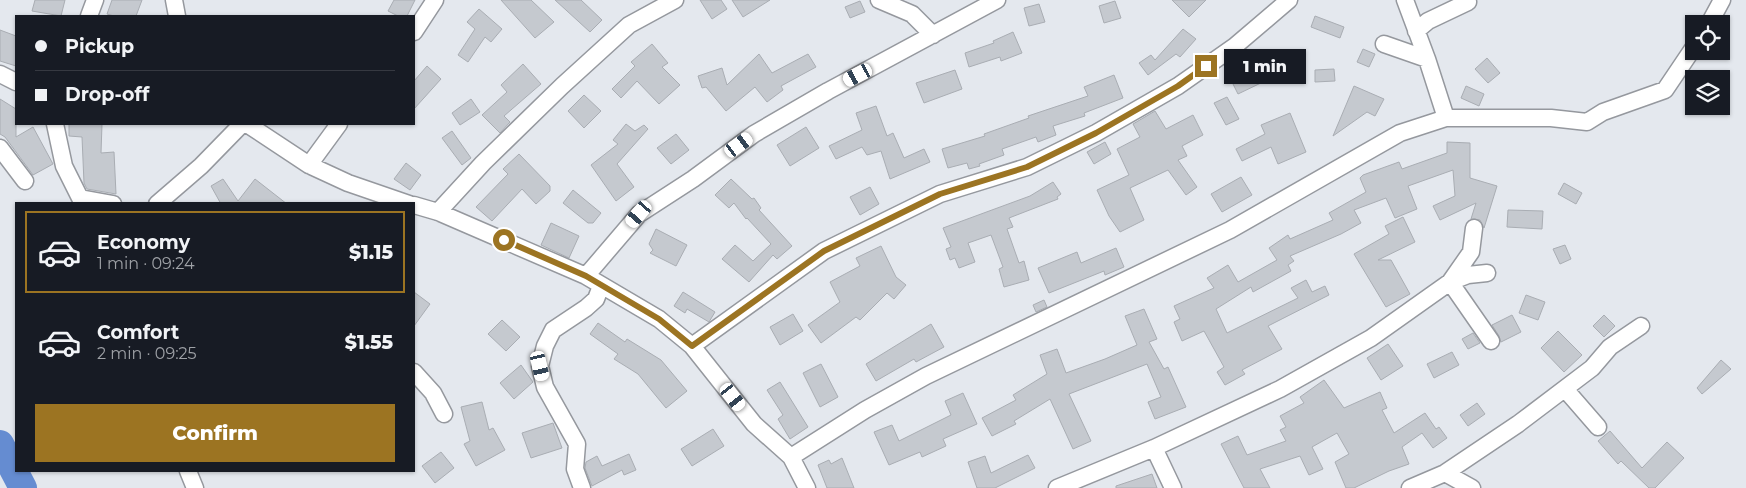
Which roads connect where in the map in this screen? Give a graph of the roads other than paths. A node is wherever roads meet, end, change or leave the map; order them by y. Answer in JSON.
{"nodes":[{"id":1,"x":95,"y":0,"type":"edge"},
{"id":2,"x":174,"y":0,"type":"edge"},
{"id":3,"x":435,"y":0,"type":"edge"},
{"id":4,"x":675,"y":0,"type":"edge"},
{"id":5,"x":879,"y":0,"type":"edge"},
{"id":6,"x":997,"y":0,"type":"edge"},
{"id":7,"x":1289,"y":0,"type":"edge"},
{"id":8,"x":1404,"y":0,"type":"edge"},
{"id":9,"x":1722,"y":0,"type":"edge"},
{"id":10,"x":1468,"y":2,"type":"dead end"},
{"id":11,"x":89,"y":15,"type":"edge"},
{"id":12,"x":177,"y":15,"type":"edge"},
{"id":13,"x":1714,"y":15,"type":"edge"},
{"id":14,"x":415,"y":30,"type":"edge"},
{"id":15,"x":1416,"y":31,"type":"junction"},
{"id":16,"x":933,"y":35,"type":"junction"},
{"id":17,"x":1384,"y":44,"type":"dead end"},
{"id":18,"x":1427,"y":59,"type":"junction"},
{"id":19,"x":1685,"y":60,"type":"edge"},
{"id":20,"x":0,"y":74,"type":"edge"},
{"id":21,"x":15,"y":82,"type":"edge"},
{"id":22,"x":1446,"y":118,"type":"junction"},
{"id":23,"x":55,"y":125,"type":"edge"},
{"id":24,"x":241,"y":125,"type":"edge"},
{"id":25,"x":249,"y":125,"type":"edge"},
{"id":26,"x":338,"y":125,"type":"edge"},
{"id":27,"x":0,"y":148,"type":"edge"},
{"id":28,"x":309,"y":165,"type":"junction"},
{"id":29,"x":24,"y":181,"type":"dead end"},
{"id":30,"x":381,"y":200,"type":"edge"},
{"id":31,"x":102,"y":202,"type":"edge"},
{"id":32,"x":159,"y":202,"type":"edge"},
{"id":33,"x":395,"y":202,"type":"edge"},
{"id":34,"x":415,"y":205,"type":"edge"},
{"id":35,"x":438,"y":212,"type":"junction"},
{"id":36,"x":1474,"y":228,"type":"dead end"},
{"id":37,"x":1487,"y":273,"type":"dead end"},
{"id":38,"x":586,"y":276,"type":"junction"},
{"id":39,"x":1450,"y":282,"type":"junction"},
{"id":40,"x":601,"y":286,"type":"junction"},
{"id":41,"x":1641,"y":326,"type":"dead end"},
{"id":42,"x":1491,"y":341,"type":"dead end"},
{"id":43,"x":692,"y":346,"type":"junction"},
{"id":44,"x":415,"y":373,"type":"edge"},
{"id":45,"x":1565,"y":389,"type":"junction"},
{"id":46,"x":444,"y":414,"type":"dead end"},
{"id":47,"x":1598,"y":427,"type":"dead end"},
{"id":48,"x":1154,"y":448,"type":"junction"},
{"id":49,"x":791,"y":457,"type":"junction"},
{"id":50,"x":188,"y":472,"type":"edge"},
{"id":51,"x":1444,"y":473,"type":"junction"},
{"id":52,"x":195,"y":488,"type":"edge"},
{"id":53,"x":582,"y":488,"type":"edge"},
{"id":54,"x":807,"y":488,"type":"edge"},
{"id":55,"x":1057,"y":488,"type":"edge"},
{"id":56,"x":1173,"y":488,"type":"edge"},
{"id":57,"x":1410,"y":488,"type":"edge"},
{"id":58,"x":1472,"y":488,"type":"edge"}],
"edges":[{"from":1,"to":11,"type":"street"},
{"from":2,"to":12,"type":"street"},
{"from":3,"to":14,"type":"street"},
{"from":4,"to":35,"type":"street"},
{"from":5,"to":16,"type":"street"},
{"from":6,"to":16,"type":"street"},
{"from":7,"to":43,"type":"street"},
{"from":8,"to":15,"type":"street"},
{"from":9,"to":13,"type":"street"},
{"from":10,"to":15,"type":"street"},
{"from":15,"to":18,"type":"street"},
{"from":16,"to":38,"type":"street"},
{"from":17,"to":18,"type":"street"},
{"from":18,"to":22,"type":"street"},
{"from":19,"to":22,"type":"street"},
{"from":20,"to":21,"type":"street"},
{"from":22,"to":49,"type":"street"},
{"from":23,"to":31,"type":"street"},
{"from":24,"to":32,"type":"street"},
{"from":25,"to":28,"type":"street"},
{"from":26,"to":28,"type":"street"},
{"from":27,"to":29,"type":"street"},
{"from":28,"to":30,"type":"street"},
{"from":30,"to":33,"type":"street"},
{"from":34,"to":35,"type":"street"},
{"from":35,"to":38,"type":"street"},
{"from":36,"to":39,"type":"street"},
{"from":37,"to":39,"type":"street"},
{"from":38,"to":40,"type":"street"},
{"from":39,"to":42,"type":"street"},
{"from":39,"to":48,"type":"street"},
{"from":40,"to":43,"type":"street"},
{"from":40,"to":53,"type":"street"},
{"from":41,"to":45,"type":"street"},
{"from":43,"to":49,"type":"street"},
{"from":44,"to":46,"type":"street"},
{"from":45,"to":47,"type":"street"},
{"from":45,"to":51,"type":"street"},
{"from":48,"to":55,"type":"street"},
{"from":48,"to":56,"type":"street"},
{"from":49,"to":54,"type":"street"},
{"from":50,"to":52,"type":"street"},
{"from":51,"to":57,"type":"street"},
{"from":51,"to":58,"type":"street"}]}
